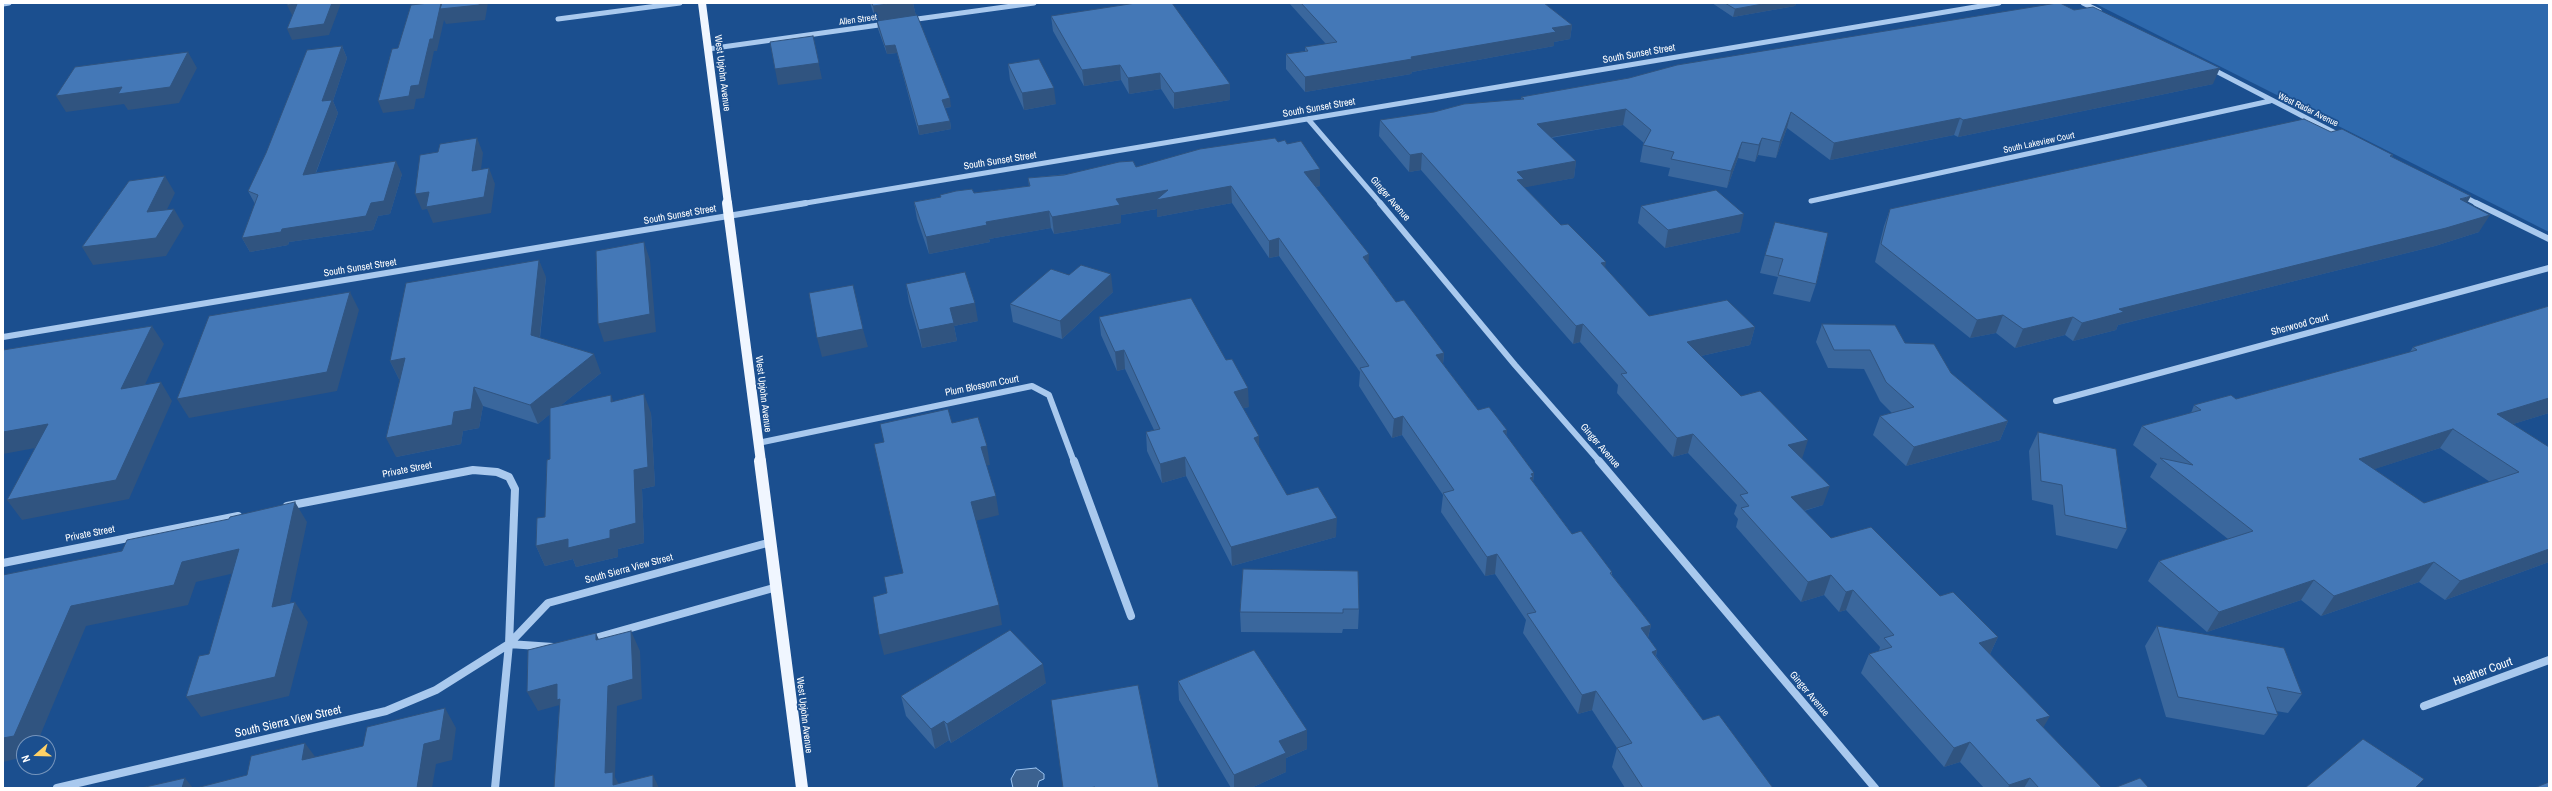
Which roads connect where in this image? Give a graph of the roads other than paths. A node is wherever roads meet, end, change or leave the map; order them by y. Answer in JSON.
{"nodes":[{"id":1,"x":9,"y":3,"type":"edge"},
{"id":2,"x":680,"y":3,"type":"edge"},
{"id":3,"x":702,"y":3,"type":"edge"},
{"id":4,"x":1034,"y":3,"type":"edge"},
{"id":5,"x":1999,"y":3,"type":"edge"},
{"id":6,"x":2083,"y":3,"type":"edge"},
{"id":7,"x":3,"y":4,"type":"edge"},
{"id":8,"x":2106,"y":14,"type":"edge"},
{"id":9,"x":558,"y":19,"type":"dead end"},
{"id":10,"x":901,"y":22,"type":"edge"},
{"id":11,"x":893,"y":23,"type":"edge"},
{"id":12,"x":708,"y":49,"type":"junction"},
{"id":13,"x":2208,"y":67,"type":"edge"},
{"id":14,"x":2270,"y":101,"type":"junction"},
{"id":15,"x":1308,"y":119,"type":"junction"},
{"id":16,"x":2349,"y":140,"type":"edge"},
{"id":17,"x":2456,"y":193,"type":"edge"},
{"id":18,"x":1811,"y":201,"type":"dead end"},
{"id":19,"x":729,"y":216,"type":"junction"},
{"id":20,"x":2549,"y":239,"type":"edge"},
{"id":21,"x":2549,"y":268,"type":"edge"},
{"id":22,"x":3,"y":337,"type":"edge"},
{"id":23,"x":2056,"y":401,"type":"dead end"},
{"id":24,"x":758,"y":443,"type":"junction"},
{"id":25,"x":282,"y":507,"type":"edge"},
{"id":26,"x":243,"y":514,"type":"edge"},
{"id":27,"x":771,"y":542,"type":"junction"},
{"id":28,"x":3,"y":563,"type":"edge"},
{"id":29,"x":777,"y":587,"type":"junction"},
{"id":30,"x":1131,"y":616,"type":"dead end"},
{"id":31,"x":580,"y":642,"type":"edge"},
{"id":32,"x":509,"y":644,"type":"junction"},
{"id":33,"x":565,"y":646,"type":"edge"},
{"id":34,"x":2549,"y":660,"type":"edge"},
{"id":35,"x":2424,"y":706,"type":"dead end"},
{"id":36,"x":58,"y":788,"type":"edge"},
{"id":37,"x":495,"y":788,"type":"edge"},
{"id":38,"x":802,"y":788,"type":"edge"},
{"id":39,"x":1875,"y":788,"type":"edge"}],
"edges":[{"from":1,"to":7,"type":"street"},
{"from":2,"to":9,"type":"street"},
{"from":3,"to":12,"type":"main road","name":"West Upjohn Avenue"},
{"from":4,"to":10,"type":"street"},
{"from":5,"to":15,"type":"street","name":"South Sunset Street"},
{"from":6,"to":8,"type":"street"},
{"from":11,"to":12,"type":"street","name":"Allen Street"},
{"from":12,"to":19,"type":"main road","name":"West Upjohn Avenue"},
{"from":13,"to":14,"type":"street","name":"West Rader Avenue"},
{"from":14,"to":16,"type":"street","name":"West Rader Avenue"},
{"from":14,"to":18,"type":"street","name":"South Lakeview Court"},
{"from":15,"to":19,"type":"street","name":"South Sunset Street"},
{"from":15,"to":39,"type":"street","name":"Ginger Avenue"},
{"from":17,"to":20,"type":"street"},
{"from":19,"to":22,"type":"street","name":"South Sunset Street"},
{"from":19,"to":24,"type":"main road","name":"West Upjohn Avenue"},
{"from":21,"to":23,"type":"street","name":"Sherwood Court"},
{"from":24,"to":27,"type":"main road","name":"West Upjohn Avenue"},
{"from":24,"to":30,"type":"street","name":"Plum Blossom Court"},
{"from":25,"to":32,"type":"street","name":"Private Street"},
{"from":26,"to":28,"type":"street","name":"Private Street"},
{"from":27,"to":29,"type":"main road","name":"West Upjohn Avenue"},
{"from":27,"to":32,"type":"street","name":"South Sierra View Street"},
{"from":29,"to":31,"type":"street"},
{"from":29,"to":38,"type":"main road","name":"West Upjohn Avenue"},
{"from":32,"to":33,"type":"street"},
{"from":32,"to":36,"type":"street","name":"South Sierra View Street"},
{"from":32,"to":37,"type":"street","name":"Private Street"},
{"from":34,"to":35,"type":"street","name":"Heather Court"}]}
